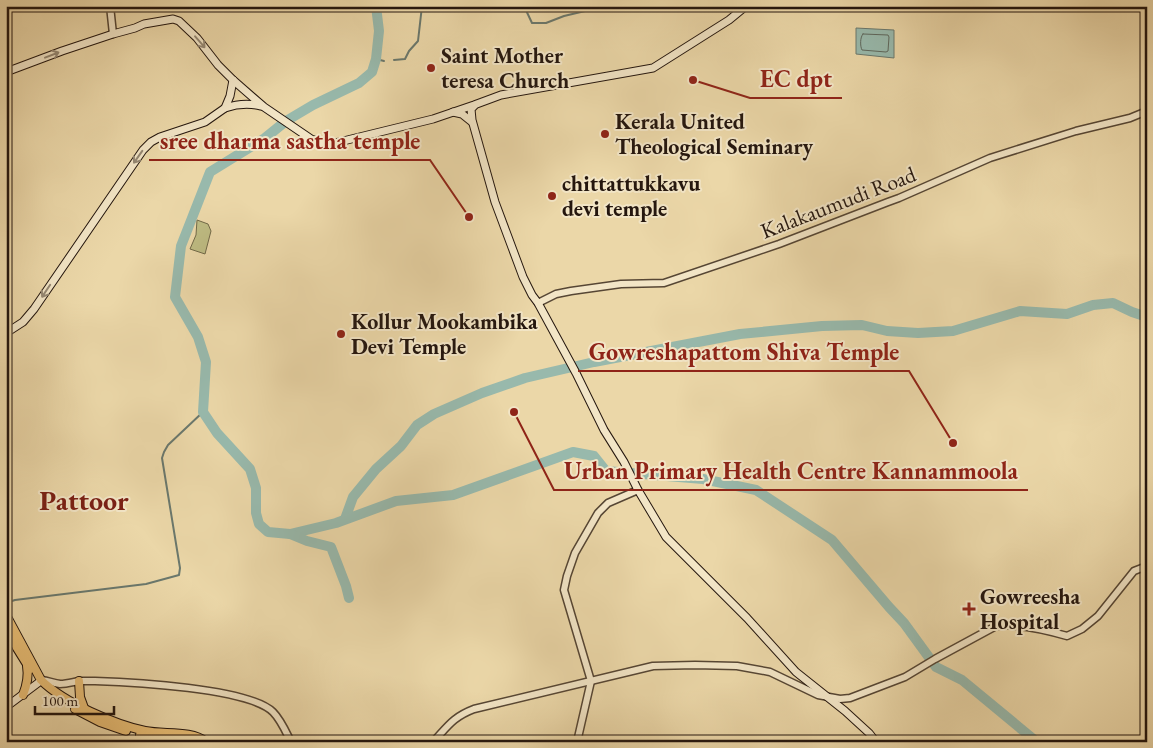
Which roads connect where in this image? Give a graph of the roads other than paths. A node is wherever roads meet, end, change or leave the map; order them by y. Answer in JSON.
{"nodes":[{"id":1,"x":110,"y":6,"type":"edge"},
{"id":2,"x":746,"y":6,"type":"edge"},
{"id":3,"x":113,"y":34,"type":"junction"},
{"id":4,"x":6,"y":72,"type":"edge"},
{"id":5,"x":233,"y":80,"type":"junction"},
{"id":6,"x":474,"y":105,"type":"junction"},
{"id":7,"x":264,"y":107,"type":"junction"},
{"id":8,"x":225,"y":108,"type":"junction"},
{"id":9,"x":1147,"y":111,"type":"edge"},
{"id":10,"x":452,"y":112,"type":"junction"},
{"id":11,"x":472,"y":122,"type":"junction"},
{"id":12,"x":538,"y":303,"type":"junction"},
{"id":13,"x":6,"y":333,"type":"edge"},
{"id":14,"x":638,"y":490,"type":"junction"},
{"id":15,"x":1147,"y":566,"type":"edge"},
{"id":16,"x":6,"y":615,"type":"edge"},
{"id":17,"x":6,"y":624,"type":"edge"},
{"id":18,"x":28,"y":666,"type":"junction"},
{"id":19,"x":40,"y":681,"type":"junction"},
{"id":20,"x":80,"y":681,"type":"junction"},
{"id":21,"x":591,"y":681,"type":"junction"},
{"id":22,"x":23,"y":694,"type":"junction"},
{"id":23,"x":826,"y":697,"type":"junction"},
{"id":24,"x":6,"y":707,"type":"edge"},
{"id":25,"x":84,"y":708,"type":"junction"},
{"id":26,"x":194,"y":742,"type":"edge"},
{"id":27,"x":206,"y":742,"type":"edge"},
{"id":28,"x":291,"y":742,"type":"edge"},
{"id":29,"x":433,"y":742,"type":"edge"},
{"id":30,"x":577,"y":742,"type":"edge"},
{"id":31,"x":876,"y":742,"type":"edge"}],
"edges":[{"from":1,"to":3,"type":"street"},
{"from":2,"to":6,"type":"main road"},
{"from":4,"to":3,"type":"main road","one_way":true},
{"from":3,"to":5,"type":"main road","one_way":true},
{"from":5,"to":7,"type":"main road"},
{"from":5,"to":8,"type":"main road"},
{"from":6,"to":10,"type":"main road"},
{"from":6,"to":11,"type":"main road"},
{"from":7,"to":8,"type":"main road"},
{"from":7,"to":10,"type":"main road"},
{"from":8,"to":13,"type":"main road","one_way":true},
{"from":9,"to":12,"type":"street","name":"Kalakaumudi Road"},
{"from":10,"to":11,"type":"main road"},
{"from":11,"to":12,"type":"main road"},
{"from":12,"to":14,"type":"main road"},
{"from":14,"to":21,"type":"street"},
{"from":14,"to":23,"type":"main road"},
{"from":15,"to":23,"type":"street"},
{"from":16,"to":19,"type":"main road"},
{"from":17,"to":18,"type":"main road"},
{"from":18,"to":19,"type":"main road"},
{"from":18,"to":22,"type":"main road"},
{"from":19,"to":20,"type":"street"},
{"from":19,"to":22,"type":"main road"},
{"from":19,"to":25,"type":"main road"},
{"from":19,"to":26,"type":"main road"},
{"from":20,"to":25,"type":"main road"},
{"from":20,"to":28,"type":"street"},
{"from":21,"to":23,"type":"street"},
{"from":21,"to":29,"type":"street"},
{"from":21,"to":30,"type":"street"},
{"from":22,"to":24,"type":"main road"},
{"from":23,"to":31,"type":"main road"},
{"from":25,"to":27,"type":"main road"}]}
